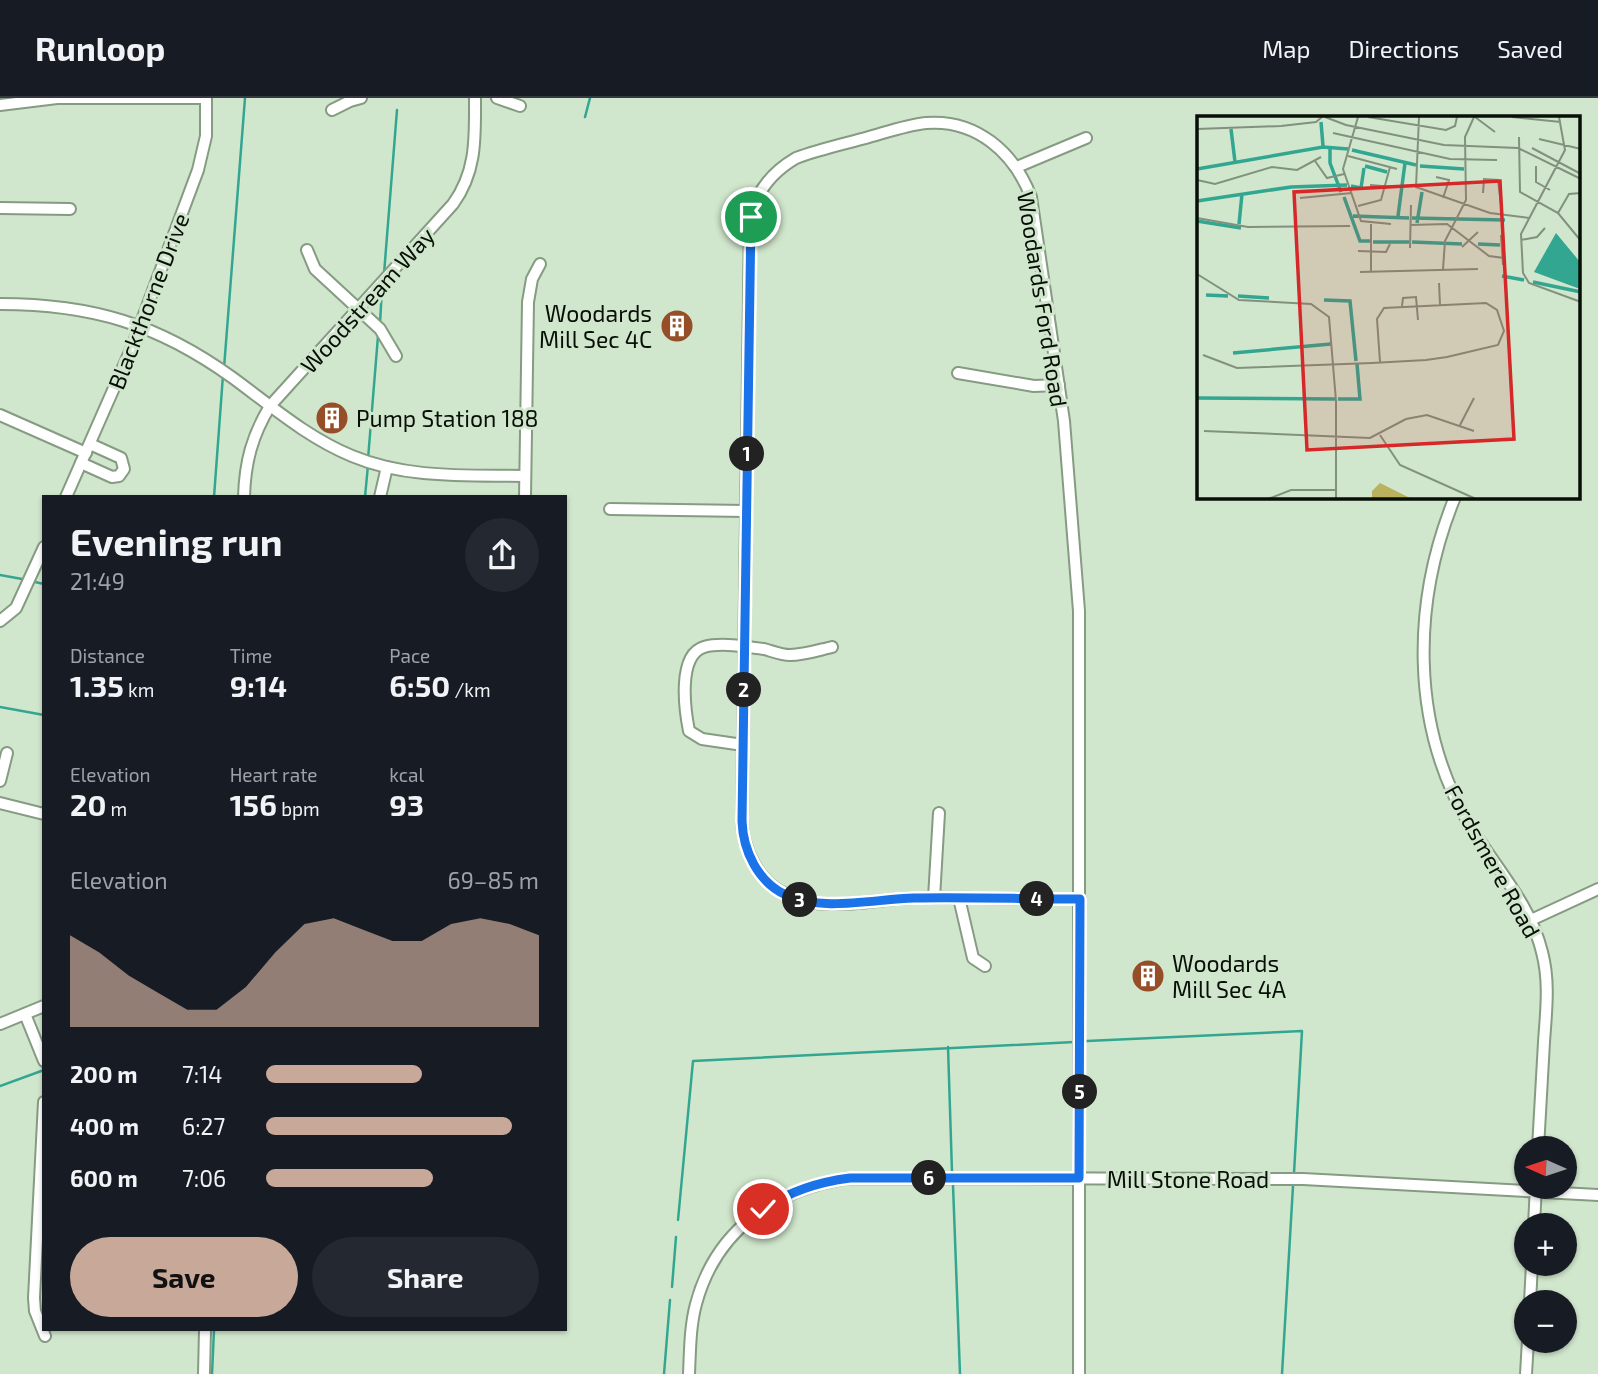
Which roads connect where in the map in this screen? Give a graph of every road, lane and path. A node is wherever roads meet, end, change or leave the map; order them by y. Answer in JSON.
{"nodes":[{"id":1,"x":206,"y":98,"type":"edge"},
{"id":2,"x":361,"y":98,"type":"edge"},
{"id":3,"x":475,"y":98,"type":"edge"},
{"id":4,"x":497,"y":98,"type":"edge"},
{"id":5,"x":0,"y":104,"type":"edge"},
{"id":6,"x":520,"y":106,"type":"dead end"},
{"id":7,"x":332,"y":110,"type":"dead end"},
{"id":8,"x":1086,"y":138,"type":"dead end"},
{"id":9,"x":1017,"y":167,"type":"junction"},
{"id":10,"x":0,"y":208,"type":"edge"},
{"id":11,"x":70,"y":209,"type":"dead end"},
{"id":12,"x":307,"y":250,"type":"dead end"},
{"id":13,"x":540,"y":264,"type":"dead end"},
{"id":14,"x":0,"y":304,"type":"edge"},
{"id":15,"x":358,"y":309,"type":"junction"},
{"id":16,"x":140,"y":326,"type":"junction"},
{"id":17,"x":396,"y":356,"type":"dead end"},
{"id":18,"x":958,"y":373,"type":"dead end"},
{"id":19,"x":1059,"y":385,"type":"junction"},
{"id":20,"x":271,"y":406,"type":"junction"},
{"id":21,"x":0,"y":415,"type":"edge"},
{"id":22,"x":86,"y":453,"type":"junction"},
{"id":23,"x":387,"y":467,"type":"junction"},
{"id":24,"x":525,"y":476,"type":"junction"},
{"id":25,"x":67,"y":495,"type":"edge"},
{"id":26,"x":244,"y":495,"type":"edge"},
{"id":27,"x":380,"y":495,"type":"edge"},
{"id":28,"x":525,"y":495,"type":"edge"},
{"id":29,"x":1454,"y":499,"type":"edge"},
{"id":30,"x":610,"y":509,"type":"dead end"},
{"id":31,"x":746,"y":512,"type":"junction"},
{"id":32,"x":42,"y":551,"type":"edge"},
{"id":33,"x":0,"y":621,"type":"edge"},
{"id":34,"x":832,"y":646,"type":"dead end"},
{"id":35,"x":745,"y":647,"type":"junction"},
{"id":36,"x":743,"y":745,"type":"junction"},
{"id":37,"x":7,"y":753,"type":"dead end"},
{"id":38,"x":0,"y":781,"type":"edge"},
{"id":39,"x":0,"y":803,"type":"edge"},
{"id":40,"x":939,"y":813,"type":"dead end"},
{"id":41,"x":42,"y":814,"type":"edge"},
{"id":42,"x":1598,"y":889,"type":"edge"},
{"id":43,"x":934,"y":898,"type":"junction"},
{"id":44,"x":959,"y":898,"type":"junction"},
{"id":45,"x":1080,"y":899,"type":"junction"},
{"id":46,"x":1531,"y":920,"type":"junction"},
{"id":47,"x":985,"y":966,"type":"dead end"},
{"id":48,"x":42,"y":1007,"type":"edge"},
{"id":49,"x":25,"y":1014,"type":"junction"},
{"id":50,"x":0,"y":1024,"type":"edge"},
{"id":51,"x":42,"y":1056,"type":"edge"},
{"id":52,"x":1539,"y":1136,"type":"edge"},
{"id":53,"x":1079,"y":1178,"type":"junction"},
{"id":54,"x":42,"y":1180,"type":"edge"},
{"id":55,"x":1514,"y":1188,"type":"edge"},
{"id":56,"x":1577,"y":1193,"type":"edge"},
{"id":57,"x":1598,"y":1195,"type":"edge"},
{"id":58,"x":40,"y":1260,"type":"edge"},
{"id":59,"x":42,"y":1328,"type":"edge"},
{"id":60,"x":43,"y":1331,"type":"edge"},
{"id":61,"x":205,"y":1331,"type":"edge"},
{"id":62,"x":45,"y":1336,"type":"dead end"},
{"id":63,"x":1527,"y":1353,"type":"edge"},
{"id":64,"x":204,"y":1374,"type":"edge"},
{"id":65,"x":689,"y":1374,"type":"edge"},
{"id":66,"x":1079,"y":1374,"type":"edge"},
{"id":67,"x":1526,"y":1374,"type":"edge"}],
"edges":[{"from":1,"to":5,"type":"street"},
{"from":1,"to":16,"type":"street","name":"Blackthorne Drive"},
{"from":2,"to":7,"type":"street"},
{"from":3,"to":15,"type":"street","name":"Woodstream Way"},
{"from":4,"to":6,"type":"street"},
{"from":8,"to":9,"type":"street"},
{"from":9,"to":19,"type":"street","name":"Woodards Ford Road"},
{"from":9,"to":31,"type":"street","name":"Woodards Ford Road"},
{"from":10,"to":11,"type":"street"},
{"from":12,"to":15,"type":"street"},
{"from":13,"to":24,"type":"street"},
{"from":14,"to":16,"type":"street"},
{"from":15,"to":17,"type":"street"},
{"from":15,"to":20,"type":"street","name":"Woodstream Way"},
{"from":16,"to":20,"type":"street"},
{"from":16,"to":22,"type":"street","name":"Blackthorne Drive"},
{"from":18,"to":19,"type":"street"},
{"from":19,"to":45,"type":"street","name":"Woodards Ford Road"},
{"from":20,"to":23,"type":"street"},
{"from":20,"to":26,"type":"street","name":"Woodstream Way"},
{"from":21,"to":22,"type":"street"},
{"from":22,"to":25,"type":"street","name":"Blackthorne Drive"},
{"from":23,"to":24,"type":"street"},
{"from":23,"to":27,"type":"street"},
{"from":24,"to":28,"type":"street"},
{"from":29,"to":46,"type":"street","name":"Fordsmere Road"},
{"from":30,"to":31,"type":"street"},
{"from":31,"to":35,"type":"street","name":"Woodards Ford Road"},
{"from":32,"to":33,"type":"street"},
{"from":34,"to":35,"type":"street"},
{"from":35,"to":36,"type":"street","name":"Woodards Ford Road"},
{"from":35,"to":36,"type":"street"},
{"from":36,"to":43,"type":"street","name":"Woodards Ford Road"},
{"from":37,"to":38,"type":"street"},
{"from":39,"to":41,"type":"street"},
{"from":40,"to":43,"type":"street"},
{"from":42,"to":46,"type":"street"},
{"from":43,"to":44,"type":"street","name":"Woodards Ford Road"},
{"from":44,"to":45,"type":"street","name":"Woodards Ford Road"},
{"from":44,"to":47,"type":"street"},
{"from":45,"to":53,"type":"street","name":"Woodards Ford Road"},
{"from":46,"to":52,"type":"street","name":"Fordsmere Road"},
{"from":48,"to":49,"type":"street"},
{"from":49,"to":50,"type":"street"},
{"from":49,"to":51,"type":"street"},
{"from":53,"to":55,"type":"street","name":"Mill Stone Road"},
{"from":53,"to":65,"type":"street","name":"Mill Stone Road"},
{"from":53,"to":66,"type":"street","name":"Woodards Ford Road"},
{"from":54,"to":58,"type":"street"},
{"from":56,"to":57,"type":"street","name":"Mill Stone Road"},
{"from":58,"to":59,"type":"street"},
{"from":60,"to":62,"type":"street"},
{"from":61,"to":64,"type":"street"},
{"from":63,"to":67,"type":"street"}]}
